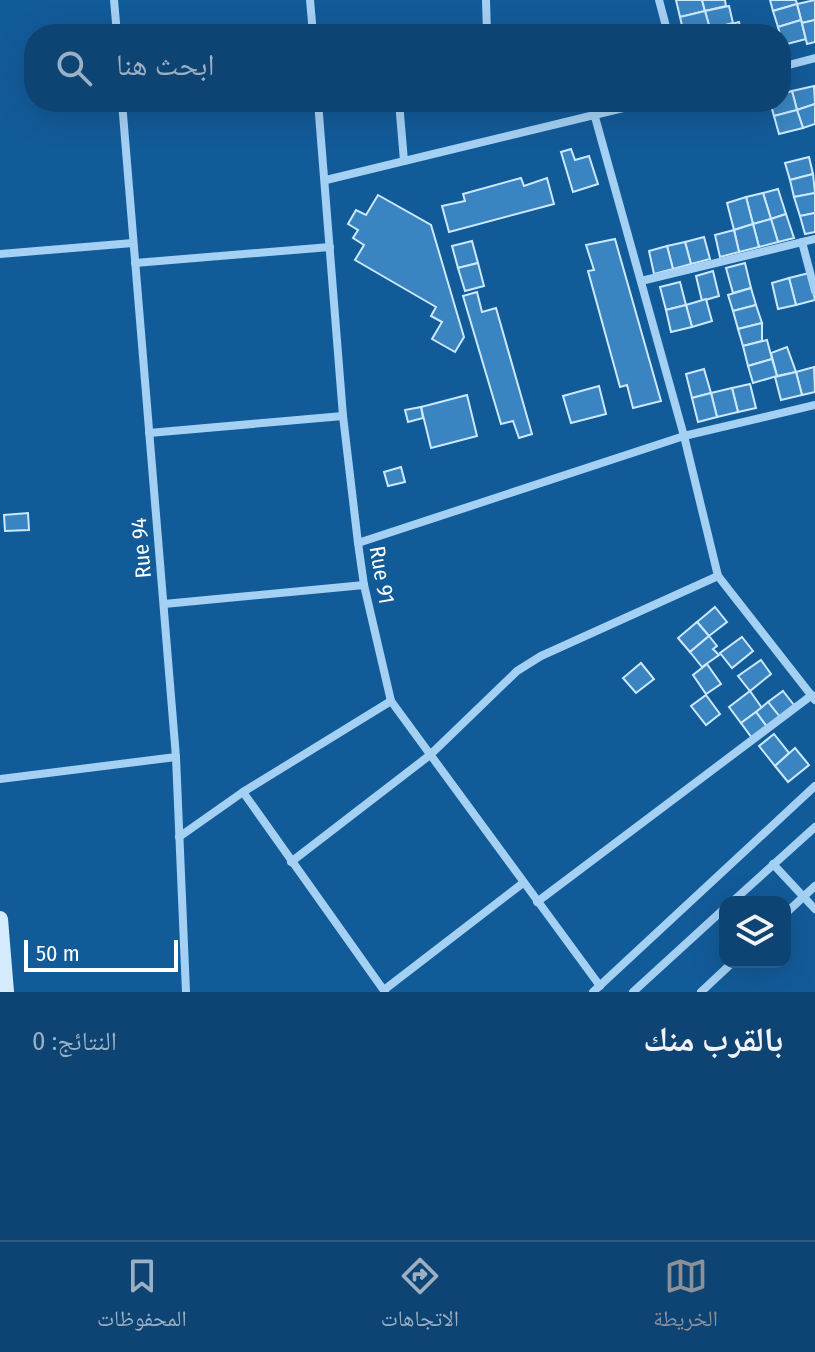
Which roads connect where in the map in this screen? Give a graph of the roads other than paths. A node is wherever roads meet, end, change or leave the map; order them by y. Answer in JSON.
{"nodes":[{"id":1,"x":114,"y":0,"type":"edge"},
{"id":2,"x":310,"y":0,"type":"edge"},
{"id":3,"x":486,"y":0,"type":"edge"},
{"id":4,"x":659,"y":0,"type":"edge"},
{"id":5,"x":116,"y":24,"type":"edge"},
{"id":6,"x":312,"y":24,"type":"edge"},
{"id":7,"x":487,"y":24,"type":"edge"},
{"id":8,"x":665,"y":24,"type":"edge"},
{"id":9,"x":815,"y":58,"type":"edge"},
{"id":10,"x":791,"y":64,"type":"edge"},
{"id":11,"x":123,"y":112,"type":"edge"},
{"id":12,"x":319,"y":112,"type":"edge"},
{"id":13,"x":400,"y":112,"type":"edge"},
{"id":14,"x":613,"y":112,"type":"edge"},
{"id":15,"x":595,"y":117,"type":"junction"},
{"id":16,"x":404,"y":161,"type":"junction"},
{"id":17,"x":326,"y":180,"type":"junction"},
{"id":18,"x":815,"y":239,"type":"edge"},
{"id":19,"x":802,"y":242,"type":"junction"},
{"id":20,"x":133,"y":243,"type":"junction"},
{"id":21,"x":330,"y":247,"type":"junction"},
{"id":22,"x":0,"y":254,"type":"edge"},
{"id":23,"x":135,"y":263,"type":"junction"},
{"id":24,"x":641,"y":281,"type":"junction"},
{"id":25,"x":815,"y":291,"type":"edge"},
{"id":26,"x":815,"y":405,"type":"edge"},
{"id":27,"x":343,"y":416,"type":"junction"},
{"id":28,"x":149,"y":433,"type":"junction"},
{"id":29,"x":684,"y":436,"type":"junction"},
{"id":30,"x":358,"y":543,"type":"junction"},
{"id":31,"x":718,"y":576,"type":"junction"},
{"id":32,"x":364,"y":585,"type":"junction"},
{"id":33,"x":164,"y":604,"type":"junction"},
{"id":34,"x":813,"y":698,"type":"edge"},
{"id":35,"x":391,"y":701,"type":"junction"},
{"id":36,"x":430,"y":755,"type":"junction"},
{"id":37,"x":176,"y":757,"type":"junction"},
{"id":38,"x":0,"y":779,"type":"edge"},
{"id":39,"x":815,"y":786,"type":"edge"},
{"id":40,"x":243,"y":792,"type":"junction"},
{"id":41,"x":815,"y":827,"type":"edge"},
{"id":42,"x":179,"y":837,"type":"junction"},
{"id":43,"x":291,"y":862,"type":"junction"},
{"id":44,"x":773,"y":864,"type":"junction"},
{"id":45,"x":523,"y":883,"type":"junction"},
{"id":46,"x":815,"y":886,"type":"edge"},
{"id":47,"x":738,"y":896,"type":"edge"},
{"id":48,"x":803,"y":896,"type":"junction"},
{"id":49,"x":537,"y":902,"type":"junction"},
{"id":50,"x":791,"y":908,"type":"edge"},
{"id":51,"x":815,"y":909,"type":"edge"},
{"id":52,"x":719,"y":913,"type":"edge"},
{"id":53,"x":0,"y":919,"type":"edge"},
{"id":54,"x":727,"y":968,"type":"edge"},
{"id":55,"x":596,"y":989,"type":"edge"},
{"id":56,"x":384,"y":991,"type":"edge"},
{"id":57,"x":6,"y":992,"type":"edge"},
{"id":58,"x":186,"y":992,"type":"edge"},
{"id":59,"x":633,"y":992,"type":"edge"},
{"id":60,"x":701,"y":992,"type":"edge"}],
"edges":[{"from":1,"to":5,"type":"street"},
{"from":2,"to":6,"type":"street"},
{"from":3,"to":7,"type":"street"},
{"from":4,"to":8,"type":"street"},
{"from":9,"to":10,"type":"street"},
{"from":11,"to":20,"type":"street","name":"Rue 94"},
{"from":12,"to":17,"type":"street","name":"Rue 91"},
{"from":13,"to":16,"type":"street"},
{"from":14,"to":15,"type":"street"},
{"from":15,"to":16,"type":"street"},
{"from":15,"to":24,"type":"street"},
{"from":16,"to":17,"type":"street"},
{"from":17,"to":21,"type":"street","name":"Rue 91"},
{"from":18,"to":19,"type":"street"},
{"from":19,"to":24,"type":"street"},
{"from":19,"to":25,"type":"street"},
{"from":20,"to":22,"type":"street"},
{"from":20,"to":23,"type":"street","name":"Rue 94"},
{"from":21,"to":23,"type":"street"},
{"from":21,"to":27,"type":"street","name":"Rue 91"},
{"from":23,"to":28,"type":"street","name":"Rue 94"},
{"from":24,"to":29,"type":"street"},
{"from":26,"to":29,"type":"street"},
{"from":27,"to":28,"type":"street"},
{"from":27,"to":30,"type":"street","name":"Rue 91"},
{"from":28,"to":33,"type":"street","name":"Rue 94"},
{"from":29,"to":30,"type":"street"},
{"from":29,"to":31,"type":"street"},
{"from":30,"to":32,"type":"street","name":"Rue 91"},
{"from":31,"to":34,"type":"street"},
{"from":31,"to":36,"type":"street"},
{"from":32,"to":33,"type":"street"},
{"from":32,"to":35,"type":"street","name":"Rue 91"},
{"from":33,"to":37,"type":"street","name":"Rue 94"},
{"from":34,"to":49,"type":"street"},
{"from":35,"to":36,"type":"street","name":"Rue 91"},
{"from":35,"to":40,"type":"street"},
{"from":36,"to":43,"type":"street"},
{"from":36,"to":45,"type":"street","name":"Rue 91"},
{"from":37,"to":38,"type":"street"},
{"from":37,"to":42,"type":"street","name":"Rue 94"},
{"from":39,"to":55,"type":"street"},
{"from":40,"to":42,"type":"street"},
{"from":40,"to":43,"type":"street"},
{"from":41,"to":44,"type":"street"},
{"from":42,"to":58,"type":"street","name":"Rue 94"},
{"from":43,"to":56,"type":"street"},
{"from":44,"to":47,"type":"street"},
{"from":44,"to":48,"type":"street"},
{"from":45,"to":49,"type":"street","name":"Rue 91"},
{"from":45,"to":56,"type":"street"},
{"from":46,"to":48,"type":"street"},
{"from":48,"to":50,"type":"street"},
{"from":48,"to":51,"type":"street"},
{"from":49,"to":55,"type":"street","name":"Rue 91"},
{"from":52,"to":59,"type":"street"},
{"from":53,"to":57,"type":"main road"},
{"from":54,"to":60,"type":"street"}]}
